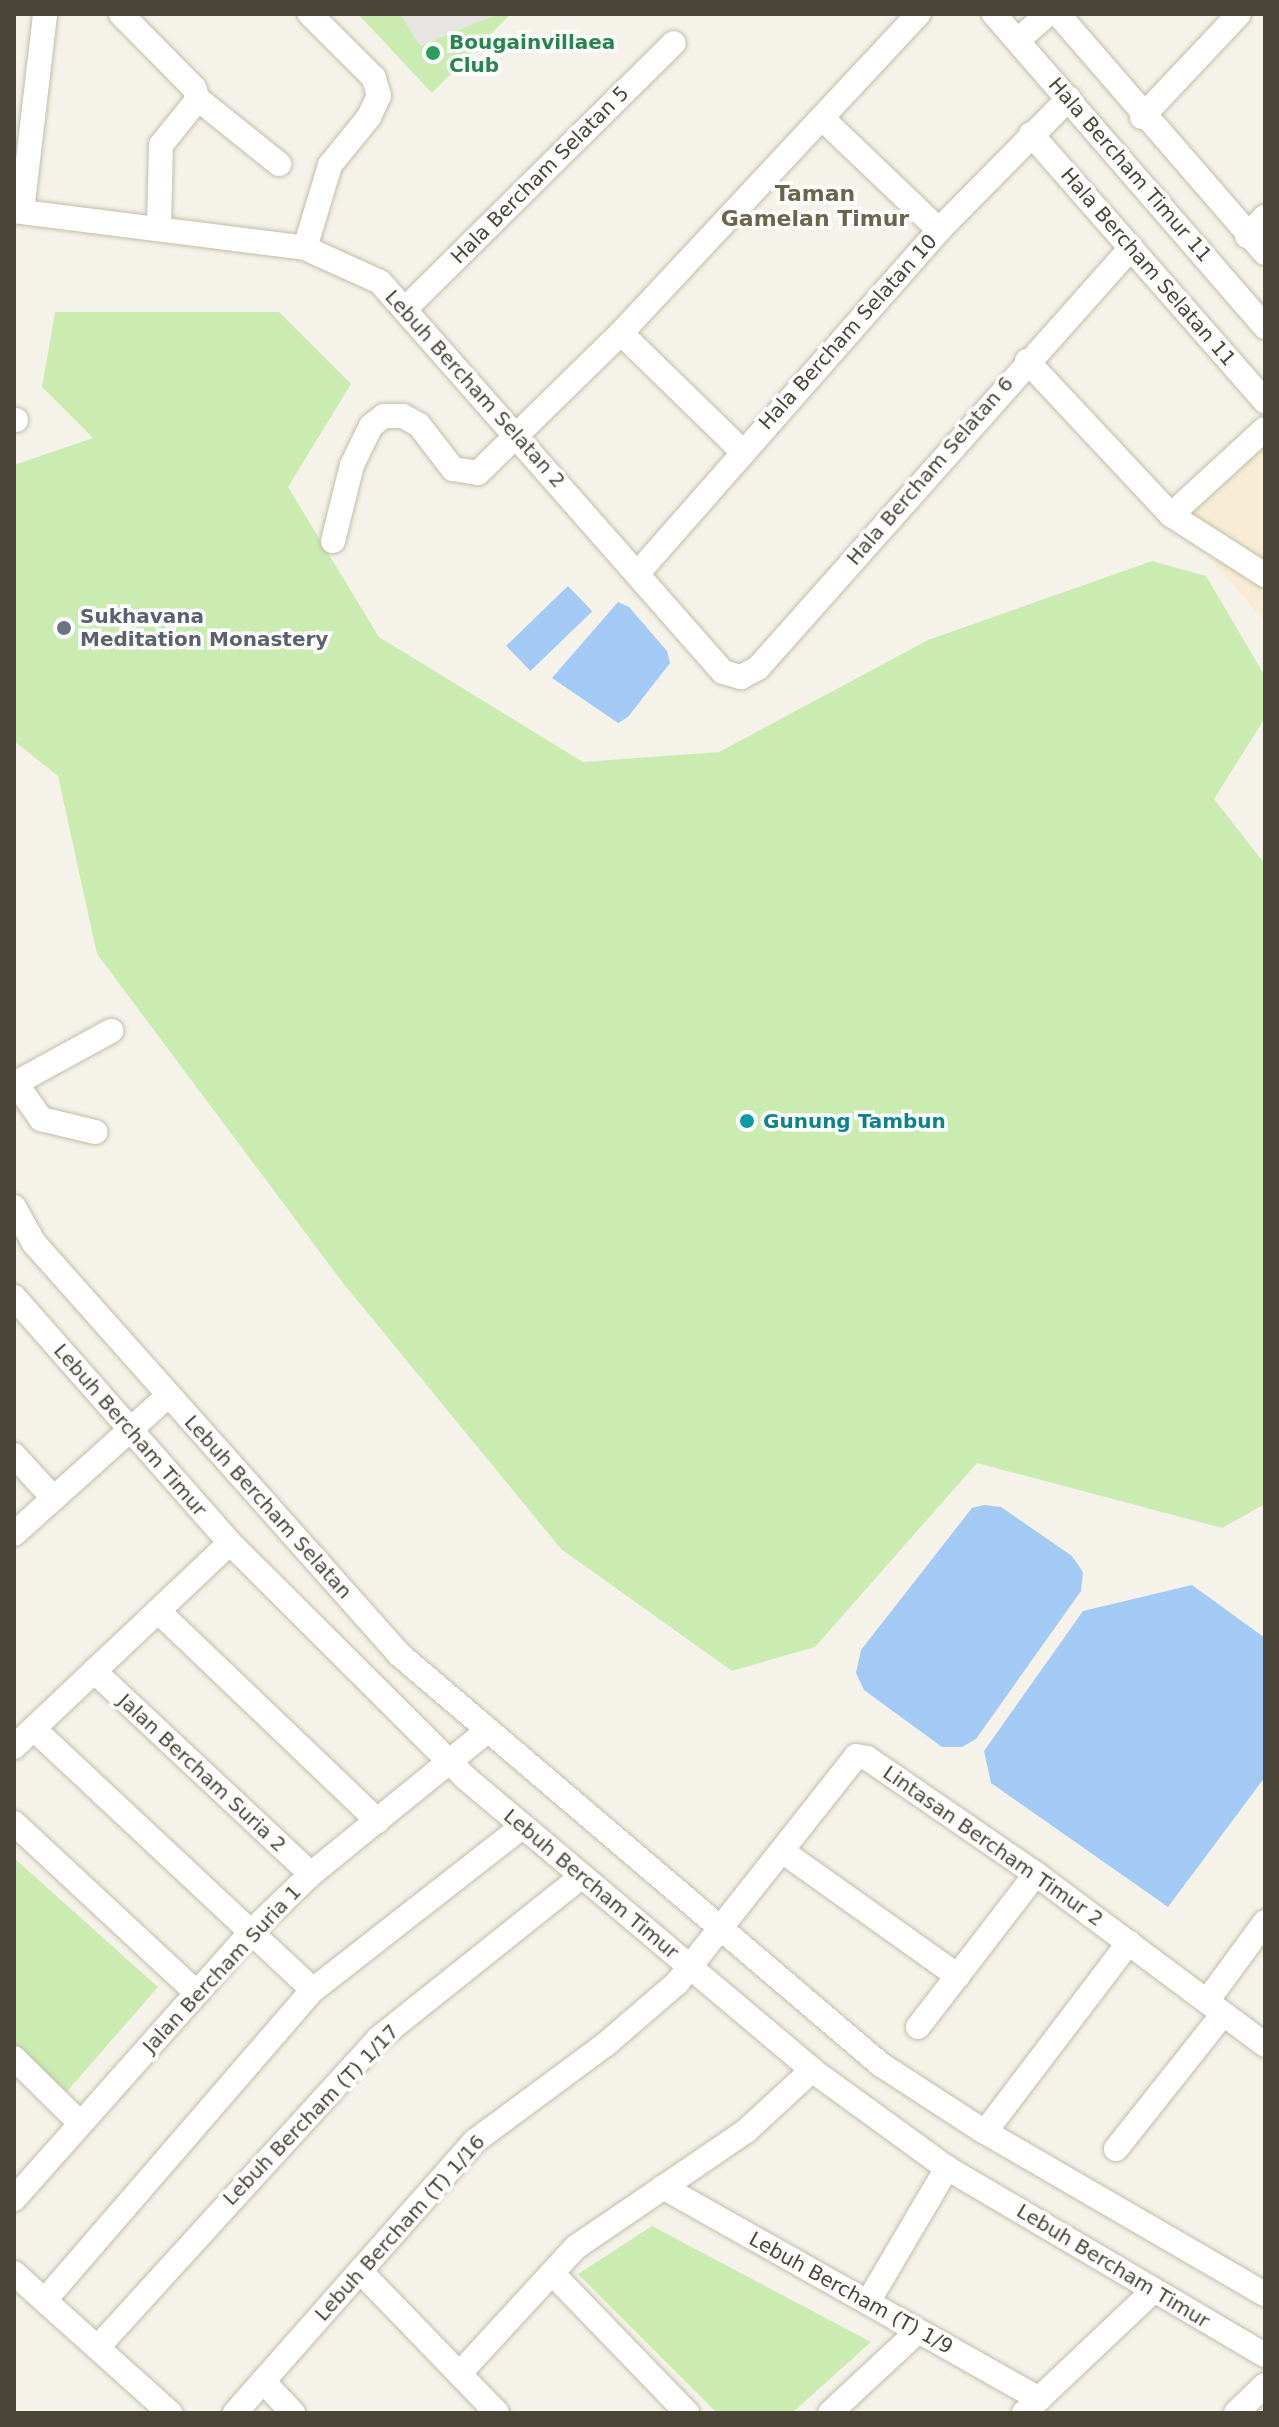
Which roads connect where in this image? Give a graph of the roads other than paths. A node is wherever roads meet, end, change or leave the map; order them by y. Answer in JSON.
{"nodes":[{"id":1,"x":45,"y":14,"type":"edge"},
{"id":2,"x":121,"y":14,"type":"edge"},
{"id":3,"x":310,"y":14,"type":"edge"},
{"id":4,"x":918,"y":14,"type":"edge"},
{"id":5,"x":994,"y":14,"type":"edge"},
{"id":6,"x":1048,"y":14,"type":"edge"},
{"id":7,"x":1058,"y":14,"type":"edge"},
{"id":8,"x":1239,"y":14,"type":"edge"},
{"id":9,"x":1018,"y":40,"type":"junction"},
{"id":10,"x":674,"y":43,"type":"dead end"},
{"id":11,"x":1069,"y":98,"type":"junction"},
{"id":12,"x":198,"y":99,"type":"junction"},
{"id":13,"x":1142,"y":117,"type":"junction"},
{"id":14,"x":824,"y":120,"type":"junction"},
{"id":15,"x":1031,"y":134,"type":"junction"},
{"id":16,"x":279,"y":164,"type":"dead end"},
{"id":17,"x":18,"y":211,"type":"edge"},
{"id":18,"x":1265,"y":217,"type":"edge"},
{"id":19,"x":159,"y":227,"type":"junction"},
{"id":20,"x":939,"y":230,"type":"junction"},
{"id":21,"x":1247,"y":236,"type":"junction"},
{"id":22,"x":305,"y":248,"type":"junction"},
{"id":23,"x":1131,"y":248,"type":"junction"},
{"id":24,"x":1265,"y":253,"type":"edge"},
{"id":25,"x":407,"y":307,"type":"junction"},
{"id":26,"x":1265,"y":327,"type":"edge"},
{"id":27,"x":621,"y":333,"type":"junction"},
{"id":28,"x":1027,"y":361,"type":"junction"},
{"id":29,"x":1265,"y":401,"type":"edge"},
{"id":30,"x":1265,"y":429,"type":"edge"},
{"id":31,"x":519,"y":436,"type":"junction"},
{"id":32,"x":742,"y":451,"type":"junction"},
{"id":33,"x":1171,"y":515,"type":"junction"},
{"id":34,"x":333,"y":541,"type":"dead end"},
{"id":35,"x":637,"y":574,"type":"junction"},
{"id":36,"x":1265,"y":575,"type":"edge"},
{"id":37,"x":723,"y":672,"type":"joint"},
{"id":38,"x":111,"y":1031,"type":"dead end"},
{"id":39,"x":15,"y":1084,"type":"edge"},
{"id":40,"x":95,"y":1132,"type":"dead end"},
{"id":41,"x":14,"y":1207,"type":"edge"},
{"id":42,"x":14,"y":1297,"type":"edge"},
{"id":43,"x":169,"y":1395,"type":"junction"},
{"id":44,"x":131,"y":1431,"type":"junction"},
{"id":45,"x":14,"y":1455,"type":"edge"},
{"id":46,"x":54,"y":1499,"type":"junction"},
{"id":47,"x":14,"y":1534,"type":"edge"},
{"id":48,"x":230,"y":1543,"type":"junction"},
{"id":49,"x":158,"y":1611,"type":"junction"},
{"id":50,"x":94,"y":1671,"type":"junction"},
{"id":51,"x":34,"y":1729,"type":"junction"},
{"id":52,"x":488,"y":1730,"type":"junction"},
{"id":53,"x":14,"y":1747,"type":"edge"},
{"id":54,"x":451,"y":1764,"type":"junction"},
{"id":55,"x":378,"y":1821,"type":"junction"},
{"id":56,"x":14,"y":1823,"type":"edge"},
{"id":57,"x":523,"y":1826,"type":"junction"},
{"id":58,"x":782,"y":1851,"type":"junction"},
{"id":59,"x":311,"y":1874,"type":"junction"},
{"id":60,"x":1036,"y":1874,"type":"junction"},
{"id":61,"x":582,"y":1876,"type":"junction"},
{"id":62,"x":1264,"y":1925,"type":"edge"},
{"id":63,"x":721,"y":1929,"type":"junction"},
{"id":64,"x":251,"y":1932,"type":"junction"},
{"id":65,"x":1129,"y":1942,"type":"junction"},
{"id":66,"x":690,"y":1967,"type":"junction"},
{"id":67,"x":958,"y":1976,"type":"junction"},
{"id":68,"x":313,"y":1990,"type":"junction"},
{"id":69,"x":197,"y":1993,"type":"junction"},
{"id":70,"x":1215,"y":2008,"type":"junction"},
{"id":71,"x":918,"y":2027,"type":"dead end"},
{"id":72,"x":1265,"y":2045,"type":"edge"},
{"id":73,"x":14,"y":2058,"type":"edge"},
{"id":74,"x":812,"y":2070,"type":"junction"},
{"id":75,"x":80,"y":2123,"type":"junction"},
{"id":76,"x":985,"y":2132,"type":"junction"},
{"id":77,"x":1116,"y":2149,"type":"dead end"},
{"id":78,"x":947,"y":2168,"type":"junction"},
{"id":79,"x":663,"y":2187,"type":"junction"},
{"id":80,"x":14,"y":2199,"type":"edge"},
{"id":81,"x":360,"y":2271,"type":"junction"},
{"id":82,"x":14,"y":2273,"type":"edge"},
{"id":83,"x":553,"y":2274,"type":"junction"},
{"id":84,"x":1153,"y":2291,"type":"junction"},
{"id":85,"x":1265,"y":2294,"type":"edge"},
{"id":86,"x":45,"y":2300,"type":"junction"},
{"id":87,"x":868,"y":2302,"type":"junction"},
{"id":88,"x":918,"y":2331,"type":"junction"},
{"id":89,"x":98,"y":2347,"type":"junction"},
{"id":90,"x":1265,"y":2355,"type":"edge"},
{"id":91,"x":460,"y":2373,"type":"junction"},
{"id":92,"x":263,"y":2381,"type":"junction"},
{"id":93,"x":1265,"y":2385,"type":"edge"},
{"id":94,"x":1031,"y":2406,"type":"edge"},
{"id":95,"x":170,"y":2413,"type":"edge"},
{"id":96,"x":235,"y":2413,"type":"edge"},
{"id":97,"x":293,"y":2413,"type":"edge"},
{"id":98,"x":497,"y":2413,"type":"edge"},
{"id":99,"x":687,"y":2413,"type":"edge"},
{"id":100,"x":830,"y":2413,"type":"edge"},
{"id":101,"x":1236,"y":2413,"type":"edge"}],
"edges":[{"from":1,"to":17,"type":"street"},
{"from":2,"to":12,"type":"street"},
{"from":3,"to":22,"type":"street"},
{"from":4,"to":14,"type":"street"},
{"from":5,"to":9,"type":"street","name":"Hala Bercham Timur 11"},
{"from":6,"to":9,"type":"street"},
{"from":7,"to":13,"type":"street"},
{"from":8,"to":13,"type":"street"},
{"from":9,"to":11,"type":"street","name":"Hala Bercham Timur 11"},
{"from":10,"to":25,"type":"street","name":"Hala Bercham Selatan 5"},
{"from":11,"to":15,"type":"street","name":"Hala Bercham Selatan 10"},
{"from":11,"to":26,"type":"street","name":"Hala Bercham Timur 11"},
{"from":12,"to":16,"type":"street"},
{"from":12,"to":19,"type":"street"},
{"from":13,"to":21,"type":"street"},
{"from":14,"to":20,"type":"street"},
{"from":14,"to":27,"type":"street"},
{"from":15,"to":20,"type":"street","name":"Hala Bercham Selatan 10"},
{"from":15,"to":23,"type":"street","name":"Hala Bercham Selatan 11"},
{"from":17,"to":19,"type":"street","name":"Lebuh Bercham Selatan 2"},
{"from":18,"to":21,"type":"street"},
{"from":19,"to":22,"type":"street","name":"Lebuh Bercham Selatan 2"},
{"from":20,"to":32,"type":"street","name":"Hala Bercham Selatan 10"},
{"from":21,"to":24,"type":"street"},
{"from":22,"to":25,"type":"street","name":"Lebuh Bercham Selatan 2"},
{"from":23,"to":28,"type":"street","name":"Hala Bercham Selatan 6"},
{"from":23,"to":29,"type":"street","name":"Hala Bercham Selatan 11"},
{"from":25,"to":31,"type":"street","name":"Lebuh Bercham Selatan 2"},
{"from":27,"to":31,"type":"street"},
{"from":27,"to":32,"type":"street"},
{"from":28,"to":33,"type":"street"},
{"from":28,"to":37,"type":"street","name":"Hala Bercham Selatan 6"},
{"from":30,"to":33,"type":"street"},
{"from":31,"to":34,"type":"street"},
{"from":31,"to":35,"type":"street","name":"Lebuh Bercham Selatan 2"},
{"from":32,"to":35,"type":"street","name":"Hala Bercham Selatan 10"},
{"from":33,"to":36,"type":"street"},
{"from":35,"to":37,"type":"street","name":"Lebuh Bercham Selatan 2"},
{"from":38,"to":39,"type":"street"},
{"from":39,"to":40,"type":"street"},
{"from":41,"to":43,"type":"street","name":"Lebuh Bercham Selatan"},
{"from":42,"to":44,"type":"street","name":"Lebuh Bercham Timur"},
{"from":43,"to":44,"type":"street"},
{"from":43,"to":52,"type":"street","name":"Lebuh Bercham Selatan"},
{"from":44,"to":46,"type":"street"},
{"from":44,"to":48,"type":"street","name":"Lebuh Bercham Timur"},
{"from":45,"to":46,"type":"street"},
{"from":46,"to":47,"type":"street"},
{"from":48,"to":49,"type":"street"},
{"from":48,"to":54,"type":"street","name":"Lebuh Bercham Timur"},
{"from":49,"to":50,"type":"street"},
{"from":49,"to":55,"type":"street"},
{"from":50,"to":51,"type":"street"},
{"from":50,"to":59,"type":"street","name":"Jalan Bercham Suria 2"},
{"from":51,"to":53,"type":"street"},
{"from":51,"to":64,"type":"street"},
{"from":52,"to":54,"type":"street","name":"Jalan Bercham Suria 1"},
{"from":52,"to":63,"type":"street","name":"Lebuh Bercham Selatan"},
{"from":54,"to":55,"type":"street","name":"Jalan Bercham Suria 1"},
{"from":54,"to":57,"type":"street","name":"Lebuh Bercham Timur"},
{"from":55,"to":59,"type":"street","name":"Jalan Bercham Suria 1"},
{"from":56,"to":69,"type":"street"},
{"from":57,"to":61,"type":"street","name":"Lebuh Bercham Timur"},
{"from":57,"to":68,"type":"street"},
{"from":58,"to":60,"type":"street","name":"Lintasan Bercham Timur 2"},
{"from":58,"to":63,"type":"street","name":"Lintasan Bercham Timur 2"},
{"from":58,"to":67,"type":"street"},
{"from":59,"to":64,"type":"street","name":"Jalan Bercham Suria 1"},
{"from":60,"to":65,"type":"street","name":"Lintasan Bercham Timur 2"},
{"from":60,"to":67,"type":"street"},
{"from":61,"to":66,"type":"street","name":"Lebuh Bercham Timur"},
{"from":61,"to":89,"type":"street","name":"Lebuh Bercham (T) 1/17"},
{"from":62,"to":70,"type":"street"},
{"from":63,"to":66,"type":"street","name":"Lebuh Bercham (T) 1/16"},
{"from":63,"to":76,"type":"street"},
{"from":64,"to":68,"type":"street"},
{"from":64,"to":69,"type":"street","name":"Jalan Bercham Suria 1"},
{"from":65,"to":70,"type":"street","name":"Lintasan Bercham Timur 2"},
{"from":65,"to":76,"type":"street"},
{"from":66,"to":74,"type":"street","name":"Lebuh Bercham Timur"},
{"from":66,"to":81,"type":"street","name":"Lebuh Bercham (T) 1/16"},
{"from":67,"to":71,"type":"street"},
{"from":68,"to":86,"type":"street"},
{"from":69,"to":75,"type":"street","name":"Jalan Bercham Suria 1"},
{"from":70,"to":72,"type":"street","name":"Lintasan Bercham Timur 2"},
{"from":70,"to":77,"type":"street"},
{"from":73,"to":75,"type":"street"},
{"from":74,"to":78,"type":"street","name":"Lebuh Bercham Timur"},
{"from":74,"to":79,"type":"street"},
{"from":75,"to":80,"type":"street","name":"Jalan Bercham Suria 1"},
{"from":76,"to":85,"type":"street"},
{"from":78,"to":84,"type":"street","name":"Lebuh Bercham Timur"},
{"from":78,"to":87,"type":"street"},
{"from":79,"to":83,"type":"street"},
{"from":79,"to":87,"type":"street","name":"Lebuh Bercham (T) 1/9"},
{"from":81,"to":91,"type":"street"},
{"from":81,"to":92,"type":"street","name":"Lebuh Bercham (T) 1/16"},
{"from":82,"to":86,"type":"street"},
{"from":83,"to":91,"type":"street"},
{"from":83,"to":99,"type":"street"},
{"from":84,"to":90,"type":"street","name":"Lebuh Bercham Timur"},
{"from":84,"to":94,"type":"street"},
{"from":86,"to":89,"type":"street"},
{"from":87,"to":88,"type":"street","name":"Lebuh Bercham (T) 1/9"},
{"from":88,"to":94,"type":"street","name":"Lebuh Bercham (T) 1/9"},
{"from":88,"to":100,"type":"street"},
{"from":89,"to":95,"type":"street"},
{"from":91,"to":98,"type":"street"},
{"from":92,"to":96,"type":"street","name":"Lebuh Bercham (T) 1/16"},
{"from":92,"to":97,"type":"street"},
{"from":93,"to":101,"type":"street"}]}
